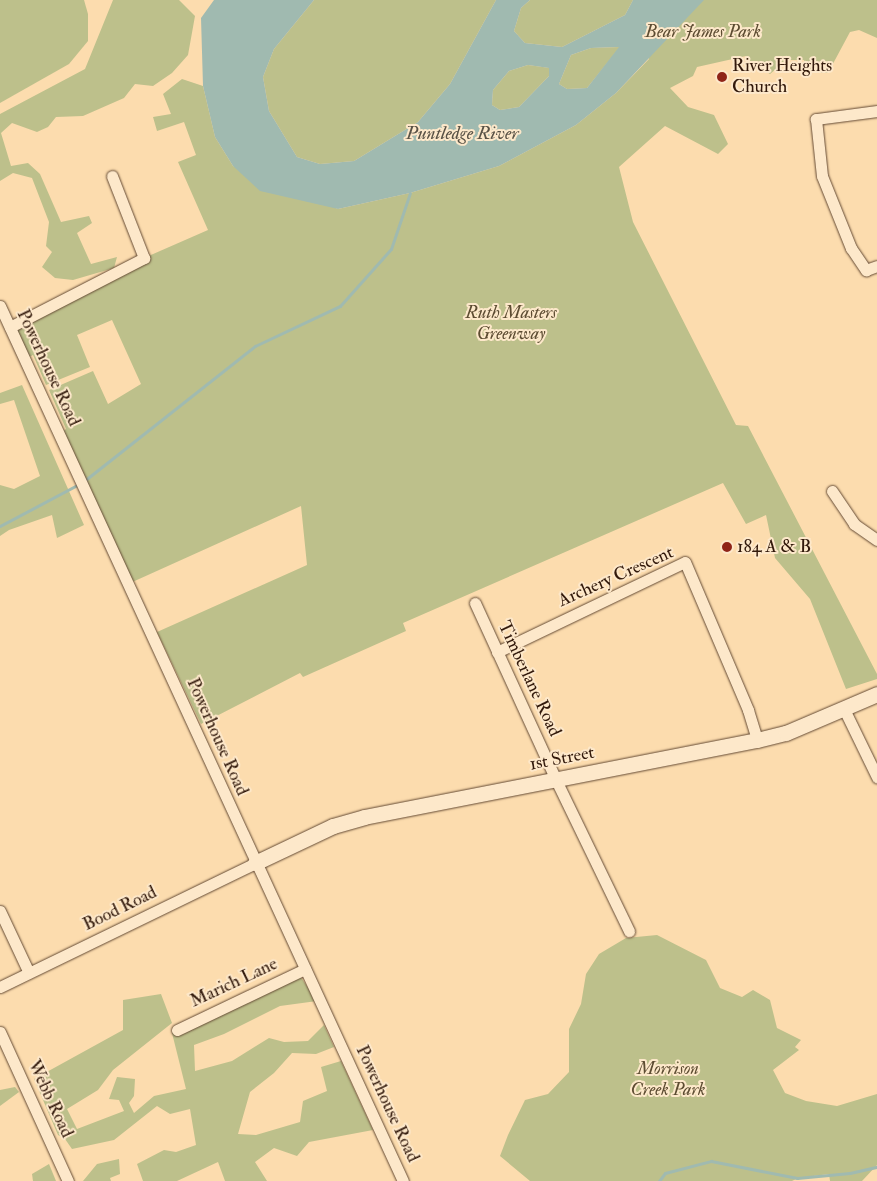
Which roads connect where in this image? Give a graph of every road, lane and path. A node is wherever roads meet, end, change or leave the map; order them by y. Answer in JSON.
{"nodes":[{"id":1,"x":877,"y":111,"type":"edge"},
{"id":2,"x":112,"y":176,"type":"dead end"},
{"id":3,"x":877,"y":266,"type":"edge"},
{"id":4,"x":0,"y":306,"type":"edge"},
{"id":5,"x":10,"y":327,"type":"junction"},
{"id":6,"x":832,"y":491,"type":"dead end"},
{"id":7,"x":877,"y":540,"type":"edge"},
{"id":8,"x":475,"y":604,"type":"dead end"},
{"id":9,"x":497,"y":652,"type":"junction"},
{"id":10,"x":877,"y":694,"type":"edge"},
{"id":11,"x":844,"y":709,"type":"junction"},
{"id":12,"x":757,"y":740,"type":"junction"},
{"id":13,"x":877,"y":777,"type":"edge"},
{"id":14,"x":556,"y":780,"type":"junction"},
{"id":15,"x":255,"y":863,"type":"junction"},
{"id":16,"x":0,"y":911,"type":"edge"},
{"id":17,"x":629,"y":931,"type":"dead end"},
{"id":18,"x":305,"y":969,"type":"junction"},
{"id":19,"x":30,"y":973,"type":"junction"},
{"id":20,"x":0,"y":986,"type":"edge"},
{"id":21,"x":177,"y":1030,"type":"dead end"},
{"id":22,"x":0,"y":1032,"type":"edge"},
{"id":23,"x":68,"y":1181,"type":"edge"},
{"id":24,"x":403,"y":1181,"type":"edge"}],
"edges":[{"from":1,"to":3,"type":"street"},
{"from":2,"to":5,"type":"street"},
{"from":4,"to":5,"type":"street","name":"Powerhouse Road"},
{"from":5,"to":15,"type":"street","name":"Powerhouse Road"},
{"from":6,"to":7,"type":"street"},
{"from":8,"to":9,"type":"street","name":"Timberlane Road"},
{"from":9,"to":12,"type":"street","name":"Archery Crescent"},
{"from":9,"to":14,"type":"street","name":"Timberlane Road"},
{"from":10,"to":11,"type":"street","name":"1st Street"},
{"from":11,"to":12,"type":"street","name":"1st Street"},
{"from":11,"to":13,"type":"street"},
{"from":12,"to":14,"type":"street","name":"1st Street"},
{"from":14,"to":15,"type":"street","name":"1st Street"},
{"from":14,"to":17,"type":"street","name":"Timberlane Road"},
{"from":15,"to":18,"type":"street","name":"Powerhouse Road"},
{"from":15,"to":19,"type":"street","name":"Bood Road"},
{"from":16,"to":19,"type":"street"},
{"from":18,"to":21,"type":"street","name":"Marich Lane"},
{"from":18,"to":24,"type":"street","name":"Powerhouse Road"},
{"from":19,"to":20,"type":"street","name":"Bood Road"},
{"from":22,"to":23,"type":"street","name":"Webb Road"}]}
